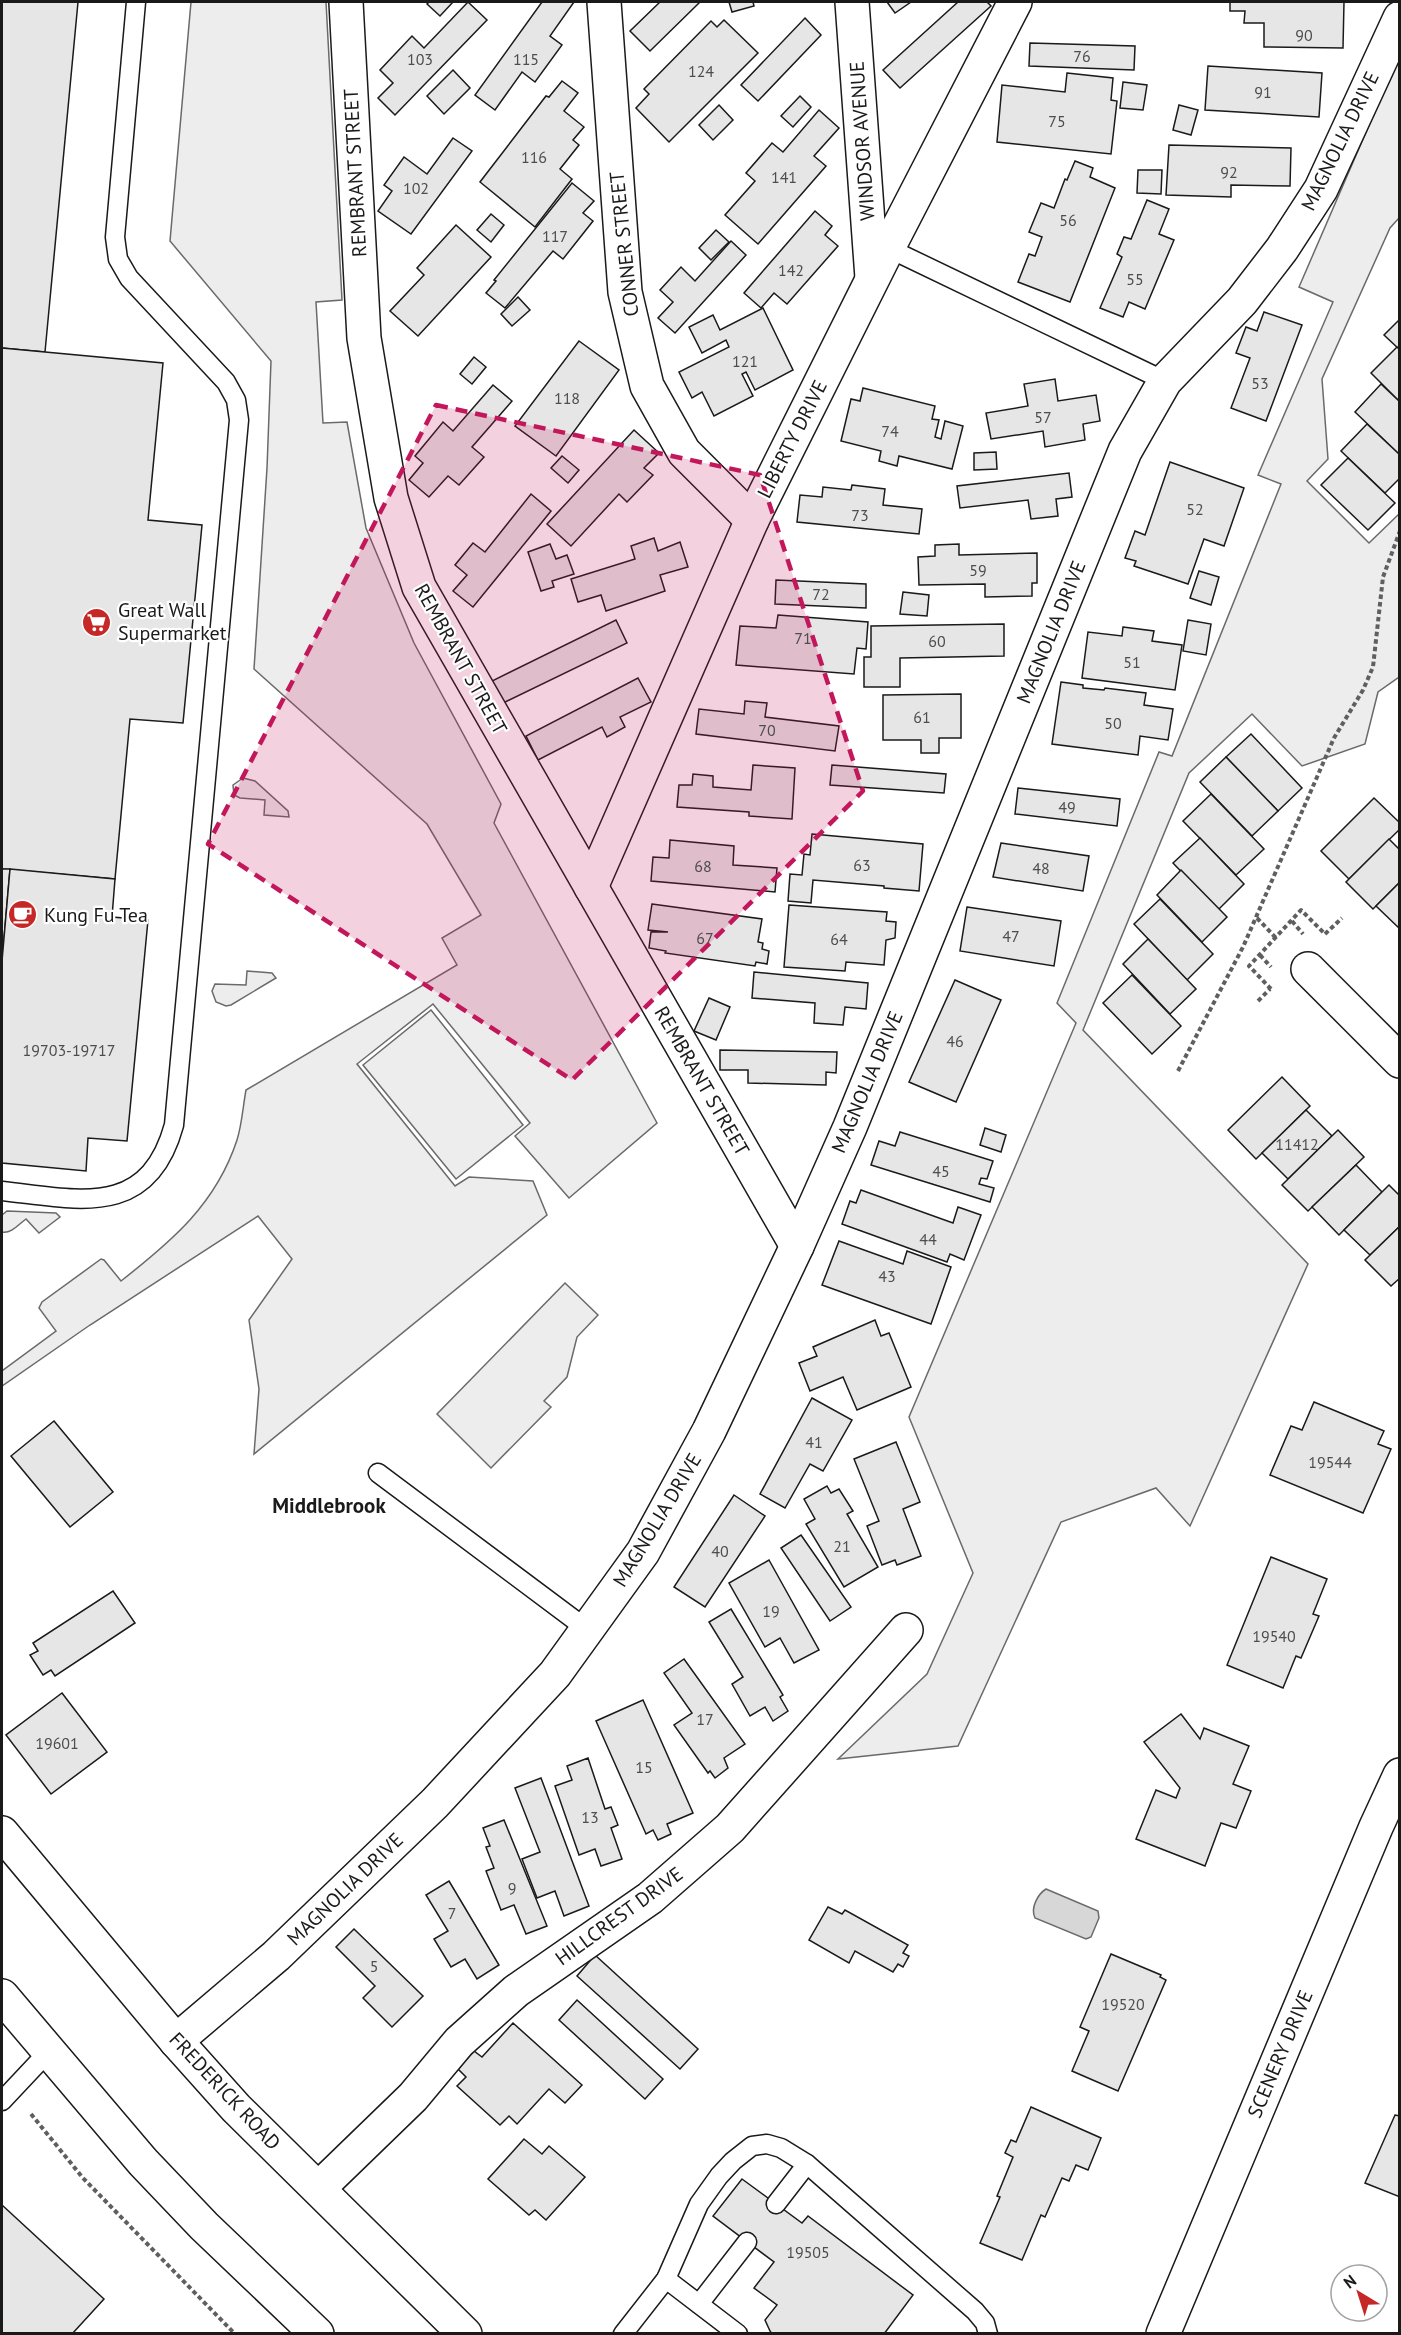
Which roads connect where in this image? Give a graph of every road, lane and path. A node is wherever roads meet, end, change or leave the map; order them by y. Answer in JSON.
{"nodes":[{"id":1,"x":136,"y":2,"type":"edge"},
{"id":2,"x":345,"y":2,"type":"edge"},
{"id":3,"x":604,"y":2,"type":"edge"},
{"id":4,"x":852,"y":2,"type":"edge"},
{"id":5,"x":1016,"y":2,"type":"edge"},
{"id":6,"x":1400,"y":18,"type":"edge"},
{"id":7,"x":888,"y":249,"type":"junction"},
{"id":8,"x":872,"y":280,"type":"junction"},
{"id":9,"x":1165,"y":381,"type":"junction"},
{"id":10,"x":752,"y":520,"type":"junction"},
{"id":11,"x":1400,"y":531,"type":"edge"},
{"id":12,"x":591,"y":887,"type":"junction"},
{"id":13,"x":1257,"y":918,"type":"junction"},
{"id":14,"x":1276,"y":938,"type":"dead end"},
{"id":15,"x":1308,"y":969,"type":"dead end"},
{"id":16,"x":1400,"y":1061,"type":"edge"},
{"id":17,"x":1178,"y":1071,"type":"dead end"},
{"id":18,"x":2,"y":1191,"type":"edge"},
{"id":19,"x":797,"y":1246,"type":"junction"},
{"id":20,"x":378,"y":1473,"type":"dead end"},
{"id":21,"x":588,"y":1630,"type":"junction"},
{"id":22,"x":906,"y":1630,"type":"dead end"},
{"id":23,"x":1400,"y":1775,"type":"edge"},
{"id":24,"x":2,"y":1833,"type":"edge"},
{"id":25,"x":2,"y":1996,"type":"edge"},
{"id":26,"x":176,"y":2041,"type":"junction"},
{"id":27,"x":49,"y":2051,"type":"junction"},
{"id":28,"x":7,"y":2096,"type":"edge"},
{"id":29,"x":807,"y":2164,"type":"junction"},
{"id":30,"x":318,"y":2188,"type":"junction"},
{"id":31,"x":776,"y":2204,"type":"dead end"},
{"id":32,"x":747,"y":2242,"type":"dead end"},
{"id":33,"x":666,"y":2278,"type":"junction"},
{"id":34,"x":699,"y":2304,"type":"junction"},
{"id":35,"x":235,"y":2334,"type":"edge"},
{"id":36,"x":317,"y":2334,"type":"edge"},
{"id":37,"x":465,"y":2334,"type":"edge"},
{"id":38,"x":623,"y":2334,"type":"edge"},
{"id":39,"x":738,"y":2334,"type":"edge"},
{"id":40,"x":988,"y":2334,"type":"edge"},
{"id":41,"x":1162,"y":2334,"type":"edge"}],
"edges":[{"from":1,"to":18,"type":"lane"},
{"from":2,"to":12,"type":"street","name":"REMBRANT STREET"},
{"from":3,"to":10,"type":"street","name":"CONNER STREET"},
{"from":4,"to":8,"type":"street","name":"WINDSOR AVENUE"},
{"from":5,"to":7,"type":"street","name":"LIBERTY DRIVE"},
{"from":6,"to":9,"type":"street","name":"MAGNOLIA DRIVE"},
{"from":7,"to":8,"type":"street","name":"LIBERTY DRIVE"},
{"from":7,"to":9,"type":"lane"},
{"from":8,"to":10,"type":"street","name":"LIBERTY DRIVE"},
{"from":9,"to":19,"type":"street","name":"MAGNOLIA DRIVE"},
{"from":10,"to":12,"type":"street","name":"LIBERTY DRIVE"},
{"from":11,"to":13,"type":"path"},
{"from":12,"to":19,"type":"street","name":"REMBRANT STREET"},
{"from":13,"to":14,"type":"path"},
{"from":13,"to":17,"type":"path"},
{"from":15,"to":16,"type":"street"},
{"from":19,"to":21,"type":"street","name":"MAGNOLIA DRIVE"},
{"from":20,"to":21,"type":"lane"},
{"from":21,"to":26,"type":"street","name":"MAGNOLIA DRIVE"},
{"from":22,"to":30,"type":"street","name":"HILLCREST DRIVE"},
{"from":23,"to":41,"type":"street","name":"SCENERY DRIVE"},
{"from":24,"to":26,"type":"street","name":"FREDERICK ROAD"},
{"from":25,"to":27,"type":"street"},
{"from":26,"to":30,"type":"street","name":"FREDERICK ROAD"},
{"from":27,"to":28,"type":"lane"},
{"from":27,"to":36,"type":"street"},
{"from":28,"to":35,"type":"path"},
{"from":29,"to":31,"type":"lane"},
{"from":29,"to":33,"type":"lane"},
{"from":29,"to":40,"type":"lane"},
{"from":30,"to":37,"type":"street","name":"FREDERICK ROAD"},
{"from":32,"to":34,"type":"lane"},
{"from":33,"to":34,"type":"lane"},
{"from":33,"to":38,"type":"lane"},
{"from":34,"to":39,"type":"lane"}]}
